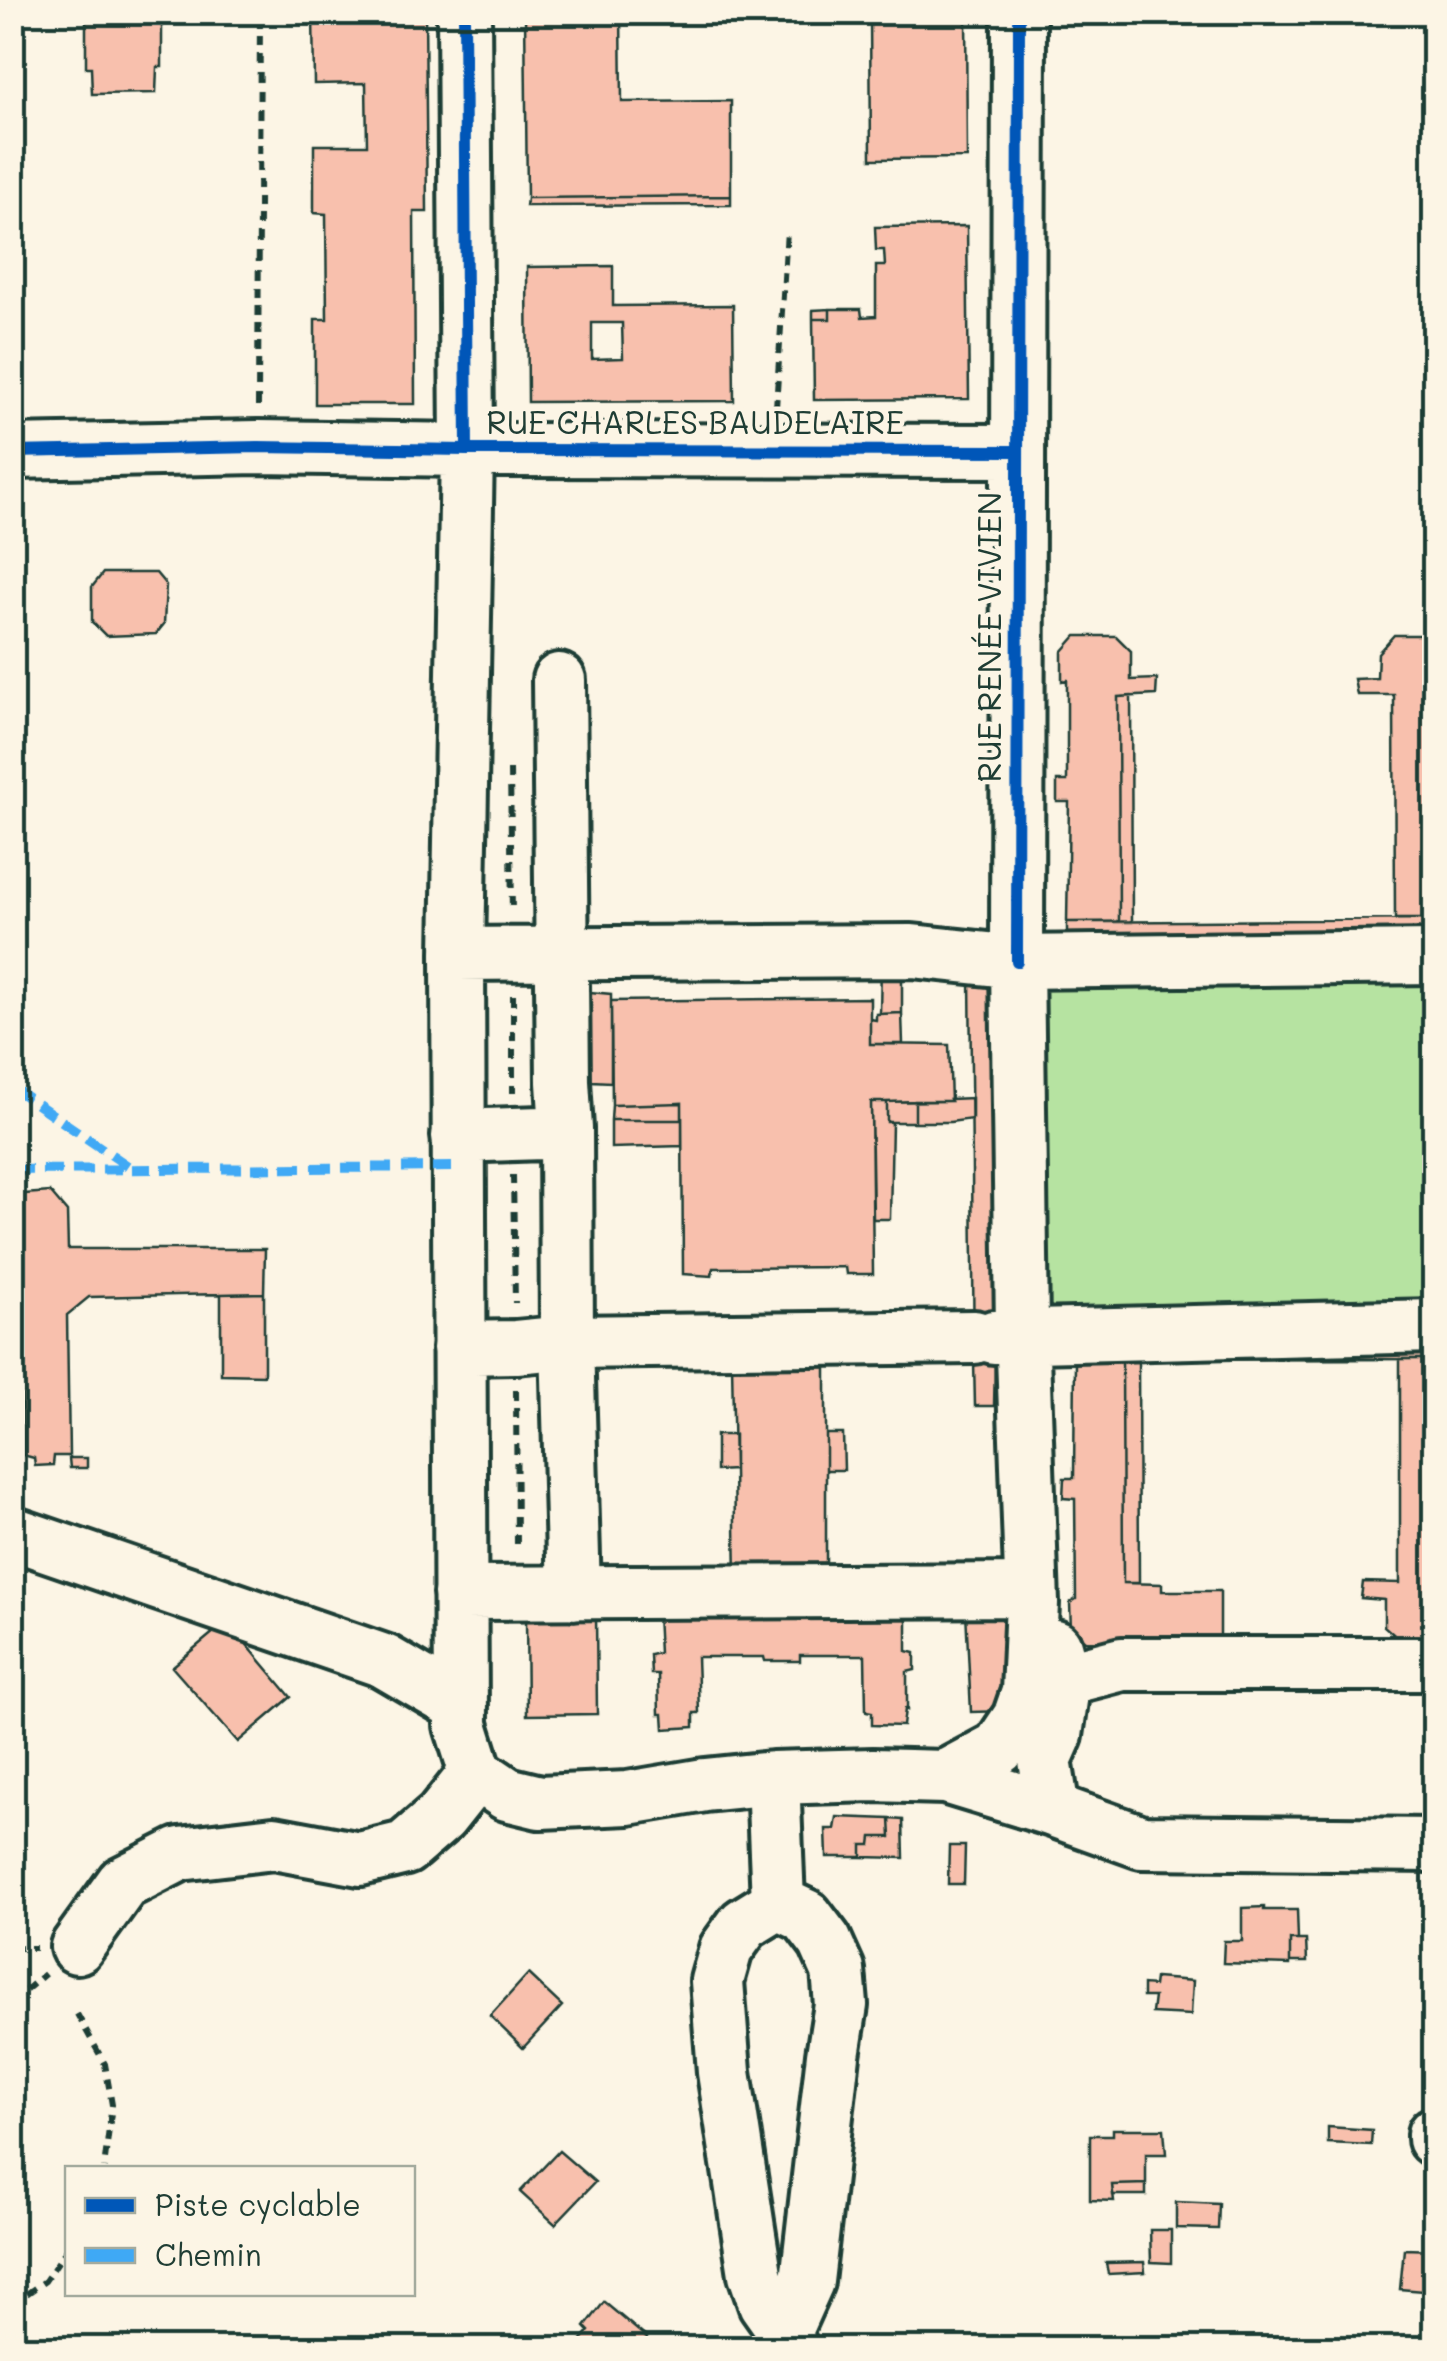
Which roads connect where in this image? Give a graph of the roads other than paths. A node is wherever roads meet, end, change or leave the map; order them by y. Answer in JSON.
{"nodes":[{"id":1,"x":464,"y":12,"type":"edge"},
{"id":2,"x":1019,"y":12,"type":"edge"},
{"id":3,"x":467,"y":450,"type":"junction"},
{"id":4,"x":1017,"y":450,"type":"junction"},
{"id":5,"x":12,"y":452,"type":"edge"},
{"id":6,"x":559,"y":680,"type":"dead end"},
{"id":7,"x":458,"y":954,"type":"junction"},
{"id":8,"x":561,"y":954,"type":"junction"},
{"id":9,"x":1434,"y":957,"type":"edge"},
{"id":10,"x":1017,"y":962,"type":"junction"},
{"id":11,"x":566,"y":1129,"type":"junction"},
{"id":12,"x":458,"y":1136,"type":"junction"},
{"id":13,"x":1434,"y":1326,"type":"edge"},
{"id":14,"x":997,"y":1337,"type":"junction"},
{"id":15,"x":567,"y":1342,"type":"junction"},
{"id":16,"x":460,"y":1348,"type":"junction"},
{"id":17,"x":12,"y":1532,"type":"edge"},
{"id":18,"x":460,"y":1593,"type":"junction"},
{"id":19,"x":574,"y":1594,"type":"junction"},
{"id":20,"x":1031,"y":1596,"type":"junction"},
{"id":21,"x":1434,"y":1664,"type":"edge"},
{"id":22,"x":1064,"y":1679,"type":"junction"},
{"id":23,"x":461,"y":1706,"type":"junction"},
{"id":24,"x":476,"y":1773,"type":"junction"},
{"id":25,"x":944,"y":1777,"type":"junction"},
{"id":26,"x":773,"y":1778,"type":"junction"},
{"id":27,"x":1053,"y":1810,"type":"junction"},
{"id":28,"x":1434,"y":1846,"type":"edge"},
{"id":29,"x":778,"y":1903,"type":"junction"},
{"id":30,"x":77,"y":1947,"type":"dead end"},
{"id":31,"x":784,"y":2342,"type":"edge"}],
"edges":[{"from":1,"to":3,"type":"street"},
{"from":2,"to":4,"type":"street","name":"RUE RENÉE VIVIEN"},
{"from":3,"to":4,"type":"street","name":"RUE CHARLES BAUDELAIRE"},
{"from":3,"to":5,"type":"street","name":"RUE CHARLES BAUDELAIRE"},
{"from":3,"to":7,"type":"street"},
{"from":4,"to":10,"type":"street","name":"RUE RENÉE VIVIEN"},
{"from":6,"to":8,"type":"street"},
{"from":7,"to":8,"type":"street"},
{"from":7,"to":12,"type":"street"},
{"from":8,"to":10,"type":"street"},
{"from":8,"to":11,"type":"street"},
{"from":9,"to":10,"type":"street"},
{"from":10,"to":14,"type":"street","name":"RUE RENÉE VIVIEN"},
{"from":11,"to":12,"type":"street"},
{"from":11,"to":15,"type":"street"},
{"from":12,"to":16,"type":"street"},
{"from":13,"to":14,"type":"street"},
{"from":14,"to":15,"type":"street"},
{"from":14,"to":20,"type":"street","name":"RUE RENÉE VIVIEN"},
{"from":15,"to":16,"type":"street"},
{"from":15,"to":19,"type":"street"},
{"from":16,"to":18,"type":"street"},
{"from":17,"to":23,"type":"street"},
{"from":18,"to":19,"type":"street"},
{"from":18,"to":23,"type":"street"},
{"from":19,"to":20,"type":"street"},
{"from":20,"to":22,"type":"street"},
{"from":20,"to":25,"type":"street","name":"RUE RENÉE VIVIEN"},
{"from":21,"to":22,"type":"street"},
{"from":22,"to":27,"type":"street"},
{"from":23,"to":24,"type":"street"},
{"from":24,"to":26,"type":"street"},
{"from":24,"to":30,"type":"street"},
{"from":25,"to":26,"type":"street"},
{"from":25,"to":27,"type":"street"},
{"from":26,"to":29,"type":"street"},
{"from":27,"to":28,"type":"street"},
{"from":29,"to":31,"type":"street"},
{"from":29,"to":31,"type":"street"}]}
